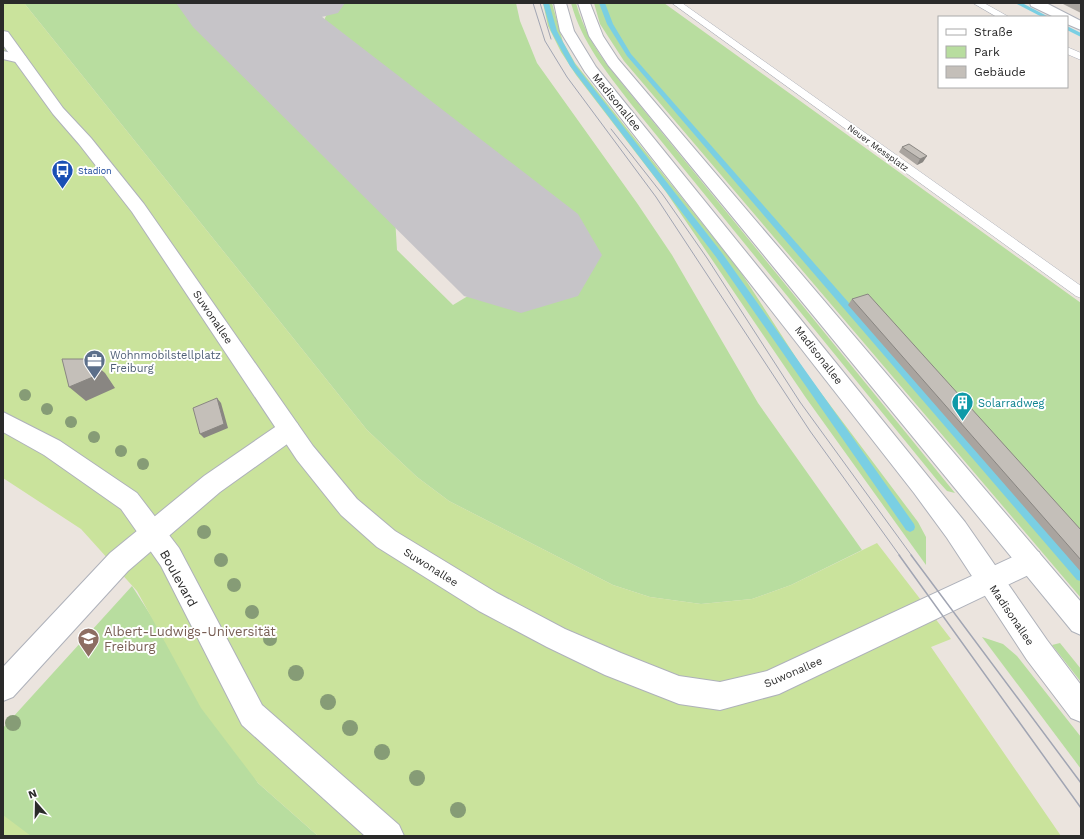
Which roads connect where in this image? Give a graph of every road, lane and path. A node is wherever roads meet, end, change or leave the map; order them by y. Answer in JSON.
{"nodes":[{"id":1,"x":560,"y":3,"type":"edge"},
{"id":2,"x":584,"y":3,"type":"edge"},
{"id":3,"x":676,"y":3,"type":"edge"},
{"id":4,"x":977,"y":3,"type":"edge"},
{"id":5,"x":1036,"y":3,"type":"edge"},
{"id":6,"x":1002,"y":16,"type":"edge"},
{"id":7,"x":1062,"y":16,"type":"edge"},
{"id":8,"x":1068,"y":20,"type":"edge"},
{"id":9,"x":1081,"y":26,"type":"edge"},
{"id":10,"x":3,"y":35,"type":"edge"},
{"id":11,"x":1068,"y":51,"type":"edge"},
{"id":12,"x":3,"y":55,"type":"edge"},
{"id":13,"x":1081,"y":58,"type":"edge"},
{"id":14,"x":20,"y":59,"type":"junction"},
{"id":15,"x":1081,"y":293,"type":"edge"},
{"id":16,"x":3,"y":421,"type":"edge"},
{"id":17,"x":289,"y":430,"type":"junction"},
{"id":18,"x":153,"y":532,"type":"junction"},
{"id":19,"x":1030,"y":561,"type":"junction"},
{"id":20,"x":990,"y":581,"type":"junction"},
{"id":21,"x":1081,"y":622,"type":"edge"},
{"id":22,"x":3,"y":687,"type":"edge"},
{"id":23,"x":1081,"y":708,"type":"edge"},
{"id":24,"x":388,"y":836,"type":"edge"}],
"edges":[{"from":1,"to":20,"type":"street","name":"Madisonallee"},
{"from":2,"to":19,"type":"street","name":"Madisonallee"},
{"from":3,"to":15,"type":"lane","name":"Neuer Messplatz"},
{"from":4,"to":6,"type":"lane"},
{"from":5,"to":7,"type":"street"},
{"from":8,"to":9,"type":"street"},
{"from":10,"to":14,"type":"street","name":"Suwonallee"},
{"from":11,"to":13,"type":"lane"},
{"from":12,"to":14,"type":"street"},
{"from":14,"to":17,"type":"street","name":"Suwonallee"},
{"from":16,"to":18,"type":"street","name":"Boulevard"},
{"from":17,"to":18,"type":"street"},
{"from":17,"to":20,"type":"street","name":"Suwonallee"},
{"from":18,"to":22,"type":"street"},
{"from":18,"to":24,"type":"street","name":"Boulevard"},
{"from":19,"to":20,"type":"street","name":"Suwonallee"},
{"from":19,"to":21,"type":"street","name":"Madisonallee"},
{"from":20,"to":23,"type":"street","name":"Madisonallee"}]}
